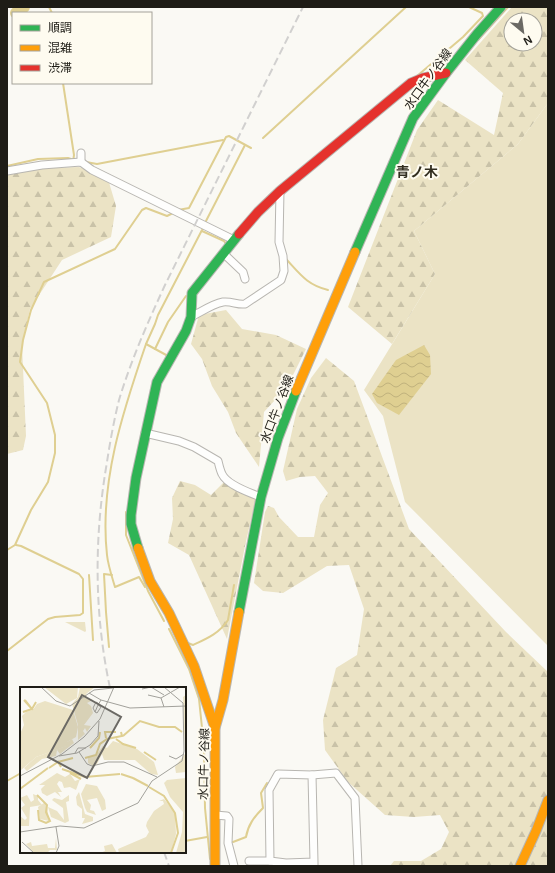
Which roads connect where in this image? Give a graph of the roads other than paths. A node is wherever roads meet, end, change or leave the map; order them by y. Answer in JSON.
{"nodes":[{"id":1,"x":501,"y":7,"type":"edge"},
{"id":2,"x":446,"y":73,"type":"junction"},
{"id":3,"x":82,"y":153,"type":"dead end"},
{"id":4,"x":81,"y":162,"type":"junction"},
{"id":5,"x":7,"y":171,"type":"edge"},
{"id":6,"x":280,"y":192,"type":"junction"},
{"id":7,"x":234,"y":240,"type":"junction"},
{"id":8,"x":223,"y":253,"type":"junction"},
{"id":9,"x":245,"y":279,"type":"dead end"},
{"id":10,"x":191,"y":317,"type":"junction"},
{"id":11,"x":145,"y":433,"type":"junction"},
{"id":12,"x":261,"y":497,"type":"junction"},
{"id":13,"x":215,"y":728,"type":"junction"},
{"id":14,"x":312,"y":775,"type":"junction"},
{"id":15,"x":548,"y":800,"type":"edge"},
{"id":16,"x":215,"y":815,"type":"junction"},
{"id":17,"x":248,"y":861,"type":"dead end"},
{"id":18,"x":270,"y":861,"type":"junction"},
{"id":19,"x":314,"y":864,"type":"edge"},
{"id":20,"x":215,"y":866,"type":"edge"},
{"id":21,"x":234,"y":866,"type":"edge"},
{"id":22,"x":358,"y":866,"type":"edge"},
{"id":23,"x":520,"y":866,"type":"edge"}],
"edges":[{"from":1,"to":2,"type":"main road","name":"水口牛ノ谷線"},
{"from":2,"to":6,"type":"main road"},
{"from":2,"to":12,"type":"main road","name":"水口牛ノ谷線"},
{"from":3,"to":4,"type":"street"},
{"from":4,"to":5,"type":"street"},
{"from":4,"to":7,"type":"street"},
{"from":6,"to":7,"type":"main road"},
{"from":6,"to":10,"type":"street"},
{"from":7,"to":8,"type":"main road"},
{"from":8,"to":9,"type":"street"},
{"from":8,"to":10,"type":"main road"},
{"from":10,"to":11,"type":"main road"},
{"from":11,"to":12,"type":"street"},
{"from":11,"to":13,"type":"main road"},
{"from":12,"to":13,"type":"main road","name":"水口牛ノ谷線"},
{"from":13,"to":16,"type":"main road","name":"水口牛ノ谷線"},
{"from":14,"to":18,"type":"street"},
{"from":14,"to":19,"type":"street"},
{"from":14,"to":22,"type":"street"},
{"from":15,"to":23,"type":"main road"},
{"from":16,"to":20,"type":"main road","name":"水口牛ノ谷線"},
{"from":16,"to":21,"type":"street"},
{"from":17,"to":18,"type":"street"},
{"from":18,"to":19,"type":"street"}]}
